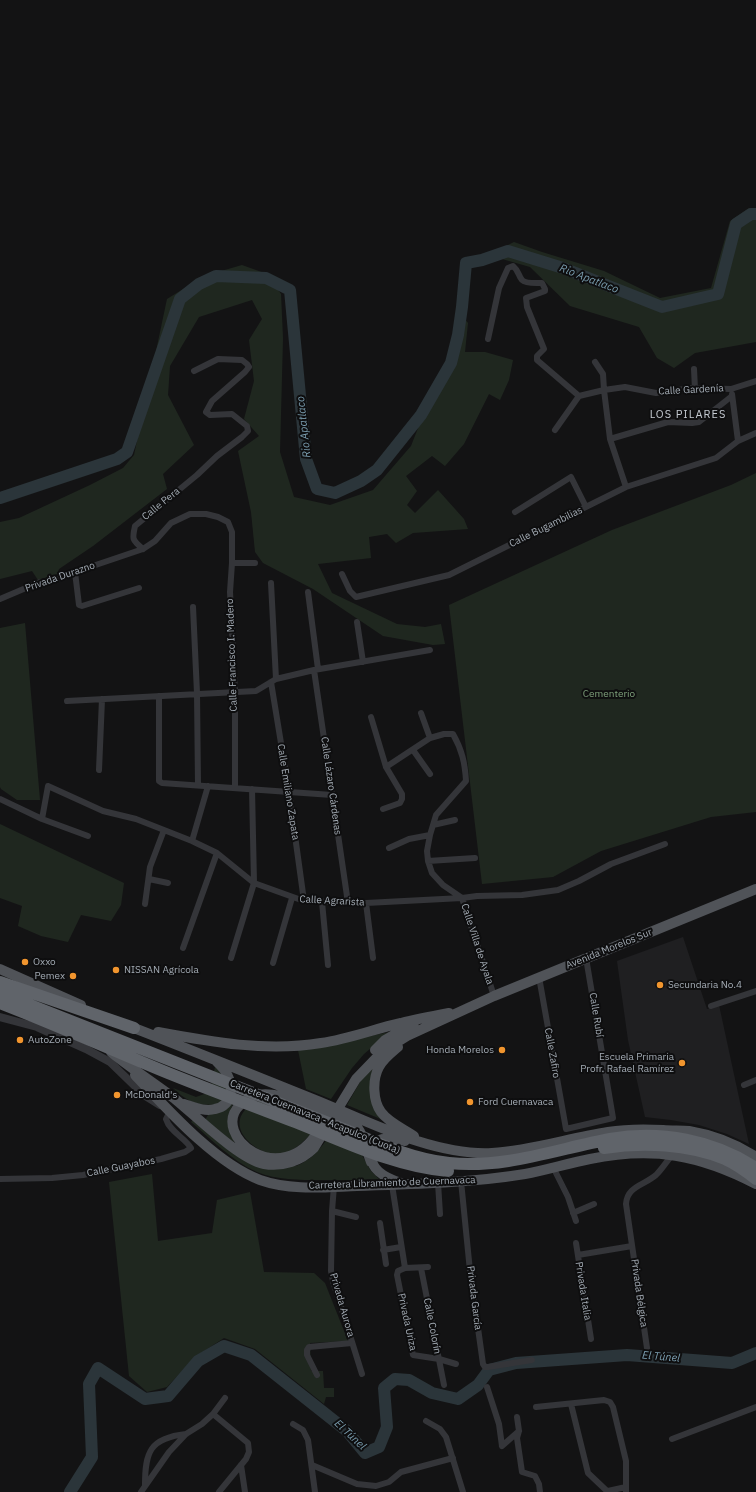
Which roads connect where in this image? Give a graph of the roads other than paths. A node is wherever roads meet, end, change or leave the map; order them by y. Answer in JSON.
{"nodes":[{"id":1,"x":488,"y":339,"type":"dead end"},
{"id":2,"x":595,"y":362,"type":"dead end"},
{"id":3,"x":694,"y":369,"type":"dead end"},
{"id":4,"x":194,"y":371,"type":"dead end"},
{"id":5,"x":756,"y":381,"type":"edge"},
{"id":6,"x":695,"y":388,"type":"junction"},
{"id":7,"x":731,"y":389,"type":"junction"},
{"id":8,"x":604,"y":390,"type":"junction"},
{"id":9,"x":579,"y":396,"type":"junction"},
{"id":10,"x":732,"y":396,"type":"junction"},
{"id":11,"x":556,"y":428,"type":"dead end"},
{"id":12,"x":756,"y":433,"type":"edge"},
{"id":13,"x":610,"y":439,"type":"junction"},
{"id":14,"x":738,"y":441,"type":"junction"},
{"id":15,"x":626,"y":487,"type":"junction"},
{"id":16,"x":586,"y":507,"type":"junction"},
{"id":17,"x":515,"y":512,"type":"dead end"},
{"id":18,"x":142,"y":550,"type":"junction"},
{"id":19,"x":232,"y":563,"type":"junction"},
{"id":20,"x":255,"y":563,"type":"dead end"},
{"id":21,"x":75,"y":572,"type":"junction"},
{"id":22,"x":342,"y":574,"type":"dead end"},
{"id":23,"x":271,"y":583,"type":"dead end"},
{"id":24,"x":139,"y":588,"type":"dead end"},
{"id":25,"x":308,"y":592,"type":"dead end"},
{"id":26,"x":0,"y":599,"type":"edge"},
{"id":27,"x":193,"y":607,"type":"dead end"},
{"id":28,"x":357,"y":622,"type":"dead end"},
{"id":29,"x":430,"y":650,"type":"dead end"},
{"id":30,"x":363,"y":662,"type":"junction"},
{"id":31,"x":316,"y":669,"type":"junction"},
{"id":32,"x":274,"y":681,"type":"junction"},
{"id":33,"x":235,"y":691,"type":"junction"},
{"id":34,"x":197,"y":693,"type":"junction"},
{"id":35,"x":159,"y":696,"type":"junction"},
{"id":36,"x":102,"y":699,"type":"junction"},
{"id":37,"x":67,"y":701,"type":"dead end"},
{"id":38,"x":421,"y":713,"type":"dead end"},
{"id":39,"x":371,"y":717,"type":"dead end"},
{"id":40,"x":430,"y":738,"type":"junction"},
{"id":41,"x":412,"y":750,"type":"junction"},
{"id":42,"x":386,"y":767,"type":"junction"},
{"id":43,"x":99,"y":770,"type":"dead end"},
{"id":44,"x":430,"y":774,"type":"dead end"},
{"id":45,"x":198,"y":785,"type":"junction"},
{"id":46,"x":208,"y":786,"type":"junction"},
{"id":47,"x":235,"y":788,"type":"junction"},
{"id":48,"x":252,"y":789,"type":"junction"},
{"id":49,"x":289,"y":792,"type":"junction"},
{"id":50,"x":332,"y":795,"type":"junction"},
{"id":51,"x":0,"y":799,"type":"edge"},
{"id":52,"x":383,"y":809,"type":"dead end"},
{"id":53,"x":42,"y":819,"type":"junction"},
{"id":54,"x":455,"y":820,"type":"dead end"},
{"id":55,"x":433,"y":825,"type":"junction"},
{"id":56,"x":164,"y":830,"type":"junction"},
{"id":57,"x":430,"y":835,"type":"junction"},
{"id":58,"x":88,"y":836,"type":"dead end"},
{"id":59,"x":192,"y":841,"type":"junction"},
{"id":60,"x":665,"y":844,"type":"dead end"},
{"id":61,"x":389,"y":848,"type":"dead end"},
{"id":62,"x":217,"y":853,"type":"junction"},
{"id":63,"x":475,"y":858,"type":"dead end"},
{"id":64,"x":428,"y":862,"type":"junction"},
{"id":65,"x":149,"y":879,"type":"junction"},
{"id":66,"x":168,"y":883,"type":"dead end"},
{"id":67,"x":254,"y":883,"type":"junction"},
{"id":68,"x":756,"y":889,"type":"edge"},
{"id":69,"x":292,"y":898,"type":"junction"},
{"id":70,"x":462,"y":898,"type":"junction"},
{"id":71,"x":304,"y":901,"type":"junction"},
{"id":72,"x":322,"y":902,"type":"junction"},
{"id":73,"x":348,"y":902,"type":"junction"},
{"id":74,"x":366,"y":903,"type":"junction"},
{"id":75,"x":145,"y":904,"type":"dead end"},
{"id":76,"x":183,"y":948,"type":"dead end"},
{"id":77,"x":231,"y":958,"type":"dead end"},
{"id":78,"x":373,"y":958,"type":"dead end"},
{"id":79,"x":586,"y":958,"type":"junction"},
{"id":80,"x":273,"y":963,"type":"dead end"},
{"id":81,"x":328,"y":965,"type":"dead end"},
{"id":82,"x":0,"y":969,"type":"edge"},
{"id":83,"x":539,"y":978,"type":"junction"},
{"id":84,"x":0,"y":982,"type":"edge"},
{"id":85,"x":756,"y":991,"type":"edge"},
{"id":86,"x":0,"y":993,"type":"edge"},
{"id":87,"x":494,"y":996,"type":"junction"},
{"id":88,"x":711,"y":1006,"type":"dead end"},
{"id":89,"x":1,"y":1009,"type":"edge"},
{"id":90,"x":462,"y":1009,"type":"junction"},
{"id":91,"x":423,"y":1018,"type":"junction"},
{"id":92,"x":437,"y":1023,"type":"junction"},
{"id":93,"x":134,"y":1028,"type":"junction"},
{"id":94,"x":115,"y":1055,"type":"junction"},
{"id":95,"x":214,"y":1059,"type":"junction"},
{"id":96,"x":756,"y":1080,"type":"edge"},
{"id":97,"x":744,"y":1084,"type":"dead end"},
{"id":98,"x":346,"y":1090,"type":"junction"},
{"id":99,"x":175,"y":1100,"type":"junction"},
{"id":100,"x":170,"y":1111,"type":"junction"},
{"id":101,"x":566,"y":1129,"type":"joint"},
{"id":102,"x":318,"y":1138,"type":"junction"},
{"id":103,"x":426,"y":1143,"type":"junction"},
{"id":104,"x":443,"y":1148,"type":"junction"},
{"id":105,"x":672,"y":1155,"type":"junction"},
{"id":106,"x":756,"y":1157,"type":"edge"},
{"id":107,"x":371,"y":1162,"type":"junction"},
{"id":108,"x":500,"y":1165,"type":"junction"},
{"id":109,"x":553,"y":1167,"type":"junction"},
{"id":110,"x":756,"y":1168,"type":"edge"},
{"id":111,"x":0,"y":1179,"type":"edge"},
{"id":112,"x":756,"y":1179,"type":"edge"},
{"id":113,"x":461,"y":1181,"type":"junction"},
{"id":114,"x":438,"y":1183,"type":"junction"},
{"id":115,"x":407,"y":1184,"type":"junction"},
{"id":116,"x":756,"y":1184,"type":"edge"},
{"id":117,"x":392,"y":1185,"type":"junction"},
{"id":118,"x":334,"y":1186,"type":"junction"},
{"id":119,"x":594,"y":1204,"type":"dead end"},
{"id":120,"x":332,"y":1211,"type":"junction"},
{"id":121,"x":573,"y":1213,"type":"junction"},
{"id":122,"x":440,"y":1214,"type":"dead end"},
{"id":123,"x":356,"y":1217,"type":"dead end"},
{"id":124,"x":576,"y":1221,"type":"dead end"},
{"id":125,"x":380,"y":1223,"type":"dead end"},
{"id":126,"x":576,"y":1243,"type":"dead end"},
{"id":127,"x":632,"y":1246,"type":"junction"},
{"id":128,"x":401,"y":1247,"type":"junction"},
{"id":129,"x":383,"y":1250,"type":"junction"},
{"id":130,"x":578,"y":1255,"type":"junction"},
{"id":131,"x":386,"y":1264,"type":"dead end"},
{"id":132,"x":428,"y":1267,"type":"dead end"},
{"id":133,"x":405,"y":1268,"type":"junction"},
{"id":134,"x":421,"y":1268,"type":"junction"},
{"id":135,"x":591,"y":1339,"type":"dead end"},
{"id":136,"x":352,"y":1343,"type":"junction"},
{"id":137,"x":647,"y":1348,"type":"dead end"},
{"id":138,"x":439,"y":1359,"type":"junction"},
{"id":139,"x":532,"y":1360,"type":"dead end"},
{"id":140,"x":456,"y":1364,"type":"dead end"},
{"id":141,"x":362,"y":1374,"type":"dead end"},
{"id":142,"x":317,"y":1375,"type":"dead end"},
{"id":143,"x":444,"y":1385,"type":"dead end"},
{"id":144,"x":487,"y":1387,"type":"dead end"},
{"id":145,"x":225,"y":1398,"type":"dead end"},
{"id":146,"x":572,"y":1404,"type":"junction"},
{"id":147,"x":536,"y":1407,"type":"dead end"},
{"id":148,"x":756,"y":1407,"type":"edge"},
{"id":149,"x":212,"y":1414,"type":"junction"},
{"id":150,"x":516,"y":1417,"type":"dead end"},
{"id":151,"x":426,"y":1421,"type":"dead end"},
{"id":152,"x":293,"y":1424,"type":"dead end"},
{"id":153,"x":519,"y":1431,"type":"junction"},
{"id":154,"x":186,"y":1434,"type":"junction"},
{"id":155,"x":672,"y":1439,"type":"dead end"},
{"id":156,"x":453,"y":1458,"type":"junction"},
{"id":157,"x":241,"y":1465,"type":"junction"},
{"id":158,"x":312,"y":1465,"type":"junction"},
{"id":159,"x":145,"y":1485,"type":"junction"},
{"id":160,"x":626,"y":1490,"type":"edge"},
{"id":161,"x":141,"y":1492,"type":"edge"},
{"id":162,"x":219,"y":1492,"type":"edge"},
{"id":163,"x":245,"y":1492,"type":"edge"},
{"id":164,"x":315,"y":1492,"type":"edge"},
{"id":165,"x":462,"y":1492,"type":"edge"},
{"id":166,"x":540,"y":1492,"type":"edge"},
{"id":167,"x":608,"y":1492,"type":"edge"}],
"edges":[{"from":1,"to":9,"type":"street"},
{"from":2,"to":8,"type":"street"},
{"from":3,"to":6,"type":"street"},
{"from":4,"to":18,"type":"street","name":"Calle Pera"},
{"from":5,"to":7,"type":"street","name":"Calle Gardenía"},
{"from":6,"to":7,"type":"street","name":"Calle Gardenía"},
{"from":6,"to":8,"type":"street","name":"Calle Gardenía"},
{"from":7,"to":10,"type":"street"},
{"from":8,"to":9,"type":"street","name":"Calle Gardenía"},
{"from":8,"to":13,"type":"street"},
{"from":9,"to":11,"type":"street"},
{"from":10,"to":13,"type":"street"},
{"from":10,"to":14,"type":"street"},
{"from":12,"to":14,"type":"street","name":"Calle Bugambilias"},
{"from":13,"to":15,"type":"street"},
{"from":14,"to":15,"type":"street","name":"Calle Bugambilias"},
{"from":15,"to":16,"type":"street","name":"Calle Bugambilias"},
{"from":16,"to":17,"type":"street"},
{"from":16,"to":22,"type":"street","name":"Calle Bugambilias"},
{"from":18,"to":19,"type":"street","name":"Calle Francisco I. Madero"},
{"from":18,"to":21,"type":"street","name":"Privada Durazno"},
{"from":19,"to":20,"type":"street"},
{"from":19,"to":33,"type":"street","name":"Calle Francisco I. Madero"},
{"from":21,"to":24,"type":"street"},
{"from":21,"to":26,"type":"street","name":"Privada Durazno"},
{"from":23,"to":32,"type":"street","name":"Calle Emiliano Zapata"},
{"from":25,"to":31,"type":"street","name":"Calle Lázaro Cárdenas"},
{"from":27,"to":34,"type":"street"},
{"from":28,"to":30,"type":"street"},
{"from":29,"to":30,"type":"street"},
{"from":30,"to":31,"type":"street"},
{"from":31,"to":32,"type":"street"},
{"from":31,"to":50,"type":"street","name":"Calle Lázaro Cárdenas"},
{"from":32,"to":33,"type":"street"},
{"from":32,"to":49,"type":"street","name":"Calle Emiliano Zapata"},
{"from":33,"to":34,"type":"street"},
{"from":33,"to":47,"type":"street","name":"Calle Francisco I. Madero"},
{"from":34,"to":35,"type":"street"},
{"from":34,"to":45,"type":"street"},
{"from":35,"to":36,"type":"street"},
{"from":35,"to":45,"type":"street"},
{"from":36,"to":37,"type":"street"},
{"from":36,"to":43,"type":"street"},
{"from":38,"to":40,"type":"street"},
{"from":39,"to":42,"type":"street"},
{"from":40,"to":41,"type":"street"},
{"from":40,"to":55,"type":"street"},
{"from":41,"to":42,"type":"street"},
{"from":41,"to":44,"type":"street"},
{"from":42,"to":52,"type":"street"},
{"from":45,"to":46,"type":"street"},
{"from":46,"to":47,"type":"street"},
{"from":46,"to":59,"type":"street"},
{"from":47,"to":48,"type":"street"},
{"from":48,"to":49,"type":"street"},
{"from":48,"to":67,"type":"street"},
{"from":49,"to":50,"type":"street"},
{"from":49,"to":71,"type":"street","name":"Calle Emiliano Zapata"},
{"from":50,"to":73,"type":"street","name":"Calle Lázaro Cárdenas"},
{"from":51,"to":53,"type":"street"},
{"from":53,"to":56,"type":"street","name":"Calle Agrarista"},
{"from":53,"to":58,"type":"street"},
{"from":54,"to":55,"type":"street"},
{"from":55,"to":57,"type":"street"},
{"from":56,"to":59,"type":"street","name":"Calle Agrarista"},
{"from":56,"to":65,"type":"street"},
{"from":57,"to":61,"type":"street"},
{"from":57,"to":64,"type":"street"},
{"from":59,"to":62,"type":"street","name":"Calle Agrarista"},
{"from":60,"to":70,"type":"street","name":"Calle Agrarista"},
{"from":62,"to":67,"type":"street","name":"Calle Agrarista"},
{"from":62,"to":76,"type":"street"},
{"from":63,"to":64,"type":"street"},
{"from":64,"to":70,"type":"street","name":"Calle Villa de Ayala"},
{"from":65,"to":66,"type":"street"},
{"from":65,"to":75,"type":"street"},
{"from":67,"to":69,"type":"street","name":"Calle Agrarista"},
{"from":67,"to":77,"type":"street"},
{"from":68,"to":79,"type":"main road","name":"Avenida Morelos Sur"},
{"from":69,"to":71,"type":"street","name":"Calle Agrarista"},
{"from":69,"to":80,"type":"street"},
{"from":70,"to":74,"type":"street","name":"Calle Agrarista"},
{"from":70,"to":87,"type":"street","name":"Calle Villa de Ayala"},
{"from":71,"to":72,"type":"street","name":"Calle Agrarista"},
{"from":72,"to":73,"type":"street","name":"Calle Agrarista"},
{"from":72,"to":81,"type":"street"},
{"from":73,"to":74,"type":"street","name":"Calle Agrarista"},
{"from":74,"to":78,"type":"street"},
{"from":79,"to":83,"type":"main road","name":"Avenida Morelos Sur"},
{"from":79,"to":101,"type":"street","name":"Calle Rubí"},
{"from":82,"to":93,"type":"main road"},
{"from":83,"to":87,"type":"main road","name":"Avenida Morelos Sur"},
{"from":83,"to":101,"type":"street","name":"Calle Zafiro"},
{"from":84,"to":93,"type":"highway"},
{"from":85,"to":88,"type":"street"},
{"from":86,"to":108,"type":"highway","name":"Carretera Cuernavaca - Acapulco (Cuota)"},
{"from":87,"to":90,"type":"main road","name":"Avenida Morelos Sur"},
{"from":89,"to":94,"type":"main road"},
{"from":89,"to":100,"type":"street"},
{"from":89,"to":108,"type":"highway","name":"Carretera Cuernavaca - Acapulco (Cuota)"},
{"from":90,"to":91,"type":"main road"},
{"from":90,"to":92,"type":"main road"},
{"from":91,"to":93,"type":"main road"},
{"from":91,"to":98,"type":"main road"},
{"from":92,"to":98,"type":"main road"},
{"from":92,"to":103,"type":"main road"},
{"from":93,"to":95,"type":"main road"},
{"from":94,"to":99,"type":"main road"},
{"from":94,"to":100,"type":"main road","name":"Carretera Libramiento de Cuernavaca"},
{"from":95,"to":99,"type":"main road"},
{"from":95,"to":103,"type":"main road"},
{"from":96,"to":97,"type":"street"},
{"from":98,"to":102,"type":"main road"},
{"from":99,"to":102,"type":"main road"},
{"from":100,"to":111,"type":"street","name":"Calle Guayabos"},
{"from":100,"to":118,"type":"main road","name":"Carretera Libramiento de Cuernavaca"},
{"from":102,"to":107,"type":"main road"},
{"from":103,"to":104,"type":"main road"},
{"from":104,"to":106,"type":"main road"},
{"from":104,"to":107,"type":"main road"},
{"from":105,"to":109,"type":"main road","name":"Carretera Libramiento de Cuernavaca"},
{"from":105,"to":116,"type":"main road","name":"Carretera Libramiento de Cuernavaca"},
{"from":105,"to":127,"type":"street"},
{"from":107,"to":115,"type":"main road"},
{"from":108,"to":110,"type":"highway","name":"Carretera Cuernavaca - Acapulco (Cuota)"},
{"from":108,"to":112,"type":"highway","name":"Carretera Cuernavaca - Acapulco (Cuota)"},
{"from":109,"to":113,"type":"main road","name":"Carretera Libramiento de Cuernavaca"},
{"from":109,"to":121,"type":"street"},
{"from":113,"to":114,"type":"main road","name":"Carretera Libramiento de Cuernavaca"},
{"from":113,"to":139,"type":"street","name":"Privada García"},
{"from":114,"to":115,"type":"main road","name":"Carretera Libramiento de Cuernavaca"},
{"from":114,"to":122,"type":"street"},
{"from":115,"to":117,"type":"main road","name":"Carretera Libramiento de Cuernavaca"},
{"from":117,"to":118,"type":"main road","name":"Carretera Libramiento de Cuernavaca"},
{"from":117,"to":128,"type":"street"},
{"from":118,"to":120,"type":"street","name":"Privada Aurora"},
{"from":119,"to":121,"type":"street"},
{"from":120,"to":123,"type":"street"},
{"from":120,"to":136,"type":"street","name":"Privada Aurora"},
{"from":121,"to":124,"type":"street"},
{"from":125,"to":129,"type":"street"},
{"from":126,"to":130,"type":"street","name":"Privada Italia"},
{"from":127,"to":130,"type":"street","name":"Privada Bélgica"},
{"from":127,"to":137,"type":"street","name":"Privada Bélgica"},
{"from":128,"to":129,"type":"street"},
{"from":128,"to":133,"type":"street"},
{"from":129,"to":131,"type":"street"},
{"from":130,"to":135,"type":"street","name":"Privada Italia"},
{"from":132,"to":134,"type":"street"},
{"from":133,"to":134,"type":"street"},
{"from":133,"to":138,"type":"street","name":"Privada Uriza"},
{"from":134,"to":138,"type":"street","name":"Calle Colorín"},
{"from":136,"to":141,"type":"street","name":"Privada Aurora"},
{"from":136,"to":142,"type":"street"},
{"from":138,"to":140,"type":"street","name":"Privada Uriza"},
{"from":138,"to":143,"type":"street","name":"Calle Colorín"},
{"from":144,"to":153,"type":"street"},
{"from":145,"to":149,"type":"street"},
{"from":146,"to":147,"type":"street"},
{"from":146,"to":160,"type":"street"},
{"from":146,"to":167,"type":"street"},
{"from":148,"to":155,"type":"street"},
{"from":149,"to":154,"type":"street"},
{"from":149,"to":157,"type":"street"},
{"from":150,"to":153,"type":"street"},
{"from":151,"to":156,"type":"street"},
{"from":152,"to":158,"type":"street"},
{"from":153,"to":166,"type":"street"},
{"from":154,"to":159,"type":"street"},
{"from":154,"to":159,"type":"street"},
{"from":156,"to":158,"type":"street"},
{"from":156,"to":165,"type":"street"},
{"from":157,"to":162,"type":"street"},
{"from":157,"to":163,"type":"street"},
{"from":158,"to":164,"type":"street"},
{"from":159,"to":161,"type":"street"},
{"from":160,"to":167,"type":"street"}]}
